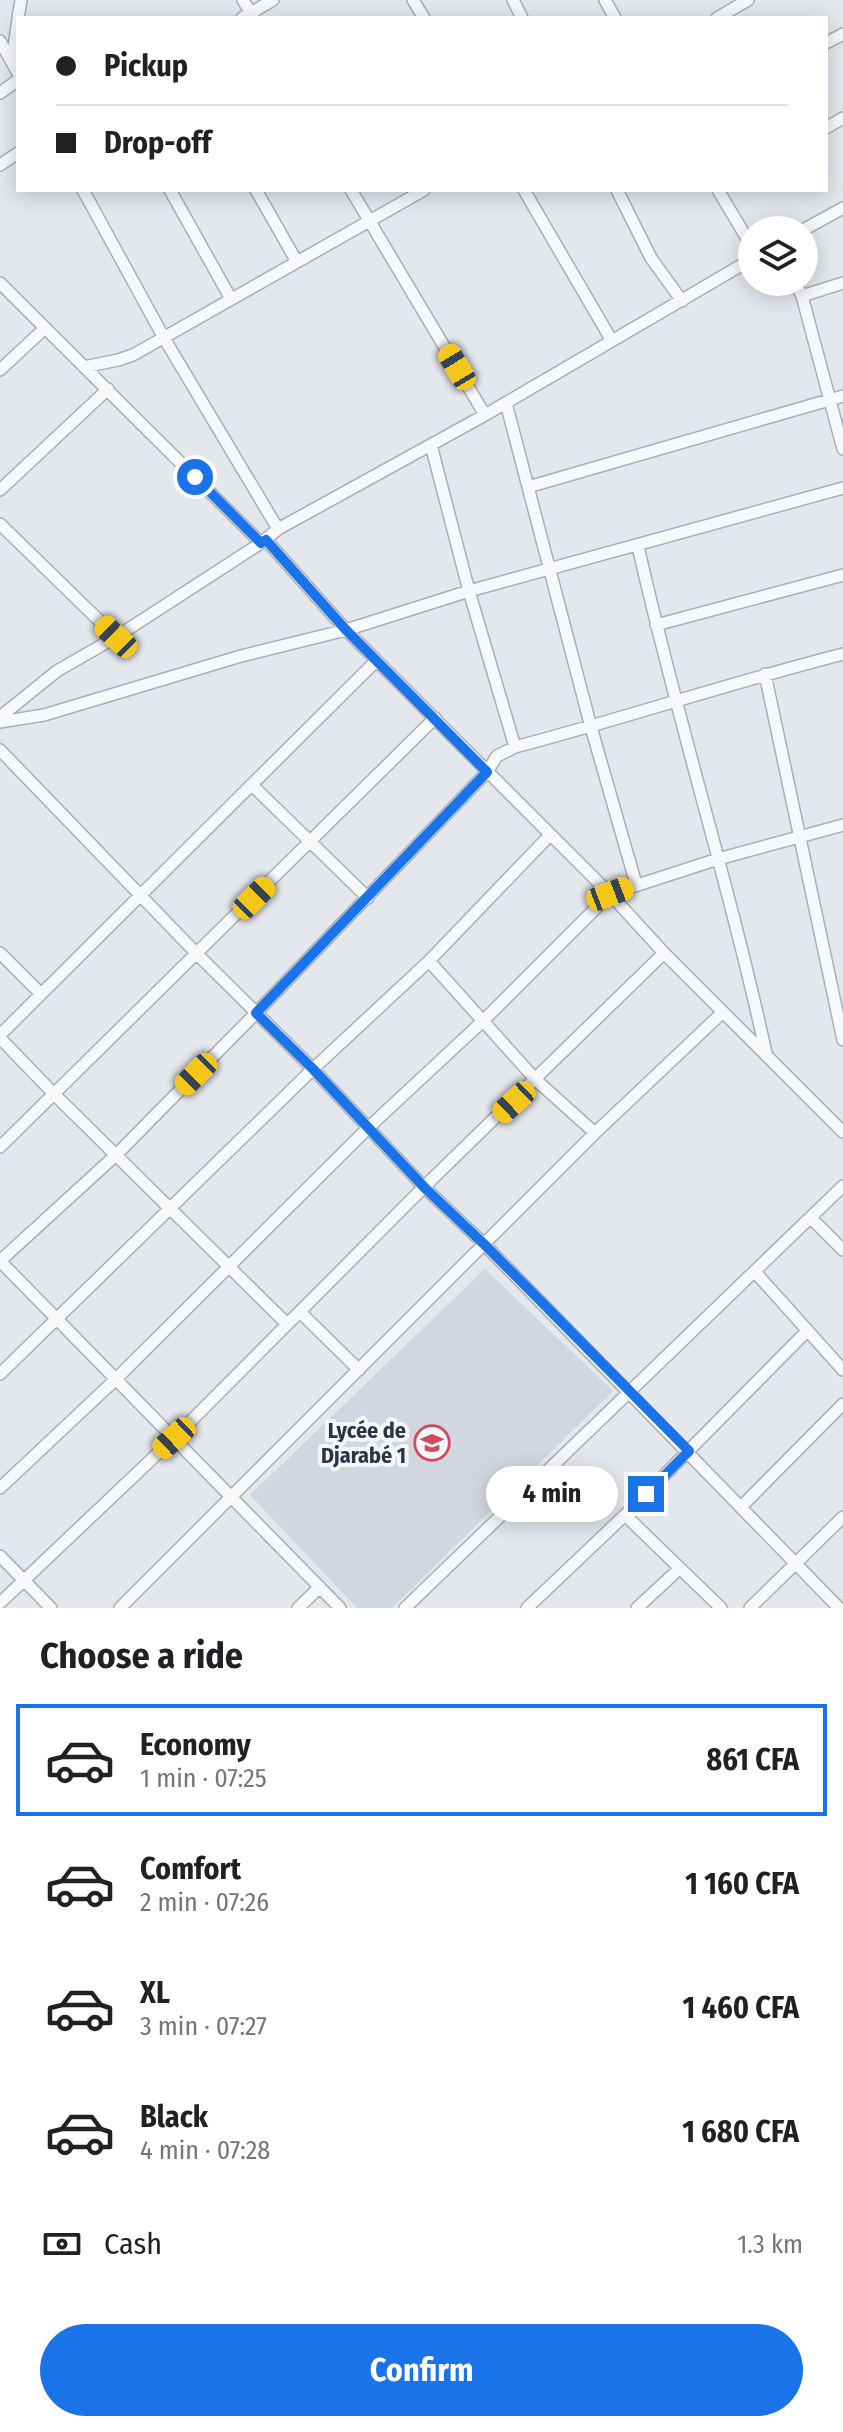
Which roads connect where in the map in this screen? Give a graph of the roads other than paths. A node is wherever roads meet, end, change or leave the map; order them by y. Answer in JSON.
{"nodes":[{"id":1,"x":243,"y":0,"type":"edge"},
{"id":2,"x":273,"y":0,"type":"edge"},
{"id":3,"x":413,"y":0,"type":"edge"},
{"id":4,"x":748,"y":0,"type":"edge"},
{"id":5,"x":422,"y":15,"type":"edge"},
{"id":6,"x":249,"y":16,"type":"edge"},
{"id":7,"x":720,"y":16,"type":"edge"},
{"id":8,"x":0,"y":41,"type":"edge"},
{"id":9,"x":15,"y":67,"type":"edge"},
{"id":10,"x":84,"y":192,"type":"edge"},
{"id":11,"x":171,"y":192,"type":"edge"},
{"id":12,"x":257,"y":192,"type":"edge"},
{"id":13,"x":352,"y":192,"type":"edge"},
{"id":14,"x":421,"y":192,"type":"edge"},
{"id":15,"x":525,"y":192,"type":"edge"},
{"id":16,"x":618,"y":192,"type":"edge"},
{"id":17,"x":719,"y":192,"type":"edge"},
{"id":18,"x":843,"y":208,"type":"edge"},
{"id":19,"x":370,"y":222,"type":"junction"},
{"id":20,"x":818,"y":222,"type":"edge"},
{"id":21,"x":738,"y":224,"type":"edge"},
{"id":22,"x":297,"y":262,"type":"junction"},
{"id":23,"x":738,"y":267,"type":"edge"},
{"id":24,"x":0,"y":283,"type":"edge"},
{"id":25,"x":843,"y":283,"type":"edge"},
{"id":26,"x":818,"y":291,"type":"edge"},
{"id":27,"x":802,"y":296,"type":"edge"},
{"id":28,"x":231,"y":299,"type":"junction"},
{"id":29,"x":682,"y":301,"type":"junction"},
{"id":30,"x":44,"y":329,"type":"junction"},
{"id":31,"x":164,"y":338,"type":"junction"},
{"id":32,"x":612,"y":341,"type":"junction"},
{"id":33,"x":84,"y":367,"type":"junction"},
{"id":34,"x":0,"y":370,"type":"edge"},
{"id":35,"x":108,"y":389,"type":"junction"},
{"id":36,"x":843,"y":396,"type":"edge"},
{"id":37,"x":830,"y":399,"type":"junction"},
{"id":38,"x":506,"y":403,"type":"junction"},
{"id":39,"x":485,"y":415,"type":"junction"},
{"id":40,"x":431,"y":445,"type":"junction"},
{"id":41,"x":843,"y":449,"type":"edge"},
{"id":42,"x":528,"y":487,"type":"junction"},
{"id":43,"x":843,"y":488,"type":"edge"},
{"id":44,"x":0,"y":490,"type":"edge"},
{"id":45,"x":0,"y":524,"type":"edge"},
{"id":46,"x":278,"y":529,"type":"junction"},
{"id":47,"x":263,"y":542,"type":"junction"},
{"id":48,"x":638,"y":546,"type":"junction"},
{"id":49,"x":549,"y":571,"type":"junction"},
{"id":50,"x":843,"y":575,"type":"edge"},
{"id":51,"x":469,"y":591,"type":"junction"},
{"id":52,"x":656,"y":625,"type":"junction"},
{"id":53,"x":346,"y":630,"type":"junction"},
{"id":54,"x":116,"y":637,"type":"junction"},
{"id":55,"x":843,"y":654,"type":"edge"},
{"id":56,"x":376,"y":661,"type":"junction"},
{"id":57,"x":765,"y":674,"type":"junction"},
{"id":58,"x":675,"y":704,"type":"junction"},
{"id":59,"x":435,"y":718,"type":"junction"},
{"id":60,"x":0,"y":720,"type":"edge"},
{"id":61,"x":591,"y":727,"type":"junction"},
{"id":62,"x":515,"y":747,"type":"junction"},
{"id":63,"x":0,"y":750,"type":"edge"},
{"id":64,"x":487,"y":772,"type":"junction"},
{"id":65,"x":253,"y":786,"type":"junction"},
{"id":66,"x":843,"y":825,"type":"edge"},
{"id":67,"x":550,"y":835,"type":"junction"},
{"id":68,"x":799,"y":837,"type":"junction"},
{"id":69,"x":311,"y":842,"type":"junction"},
{"id":70,"x":718,"y":859,"type":"junction"},
{"id":71,"x":636,"y":884,"type":"junction"},
{"id":72,"x":610,"y":894,"type":"junction"},
{"id":73,"x":141,"y":897,"type":"junction"},
{"id":74,"x":368,"y":898,"type":"junction"},
{"id":75,"x":0,"y":953,"type":"edge"},
{"id":76,"x":664,"y":953,"type":"junction"},
{"id":77,"x":197,"y":954,"type":"junction"},
{"id":78,"x":429,"y":961,"type":"junction"},
{"id":79,"x":41,"y":994,"type":"junction"},
{"id":80,"x":723,"y":1012,"type":"junction"},
{"id":81,"x":256,"y":1013,"type":"junction"},
{"id":82,"x":484,"y":1020,"type":"junction"},
{"id":83,"x":0,"y":1036,"type":"edge"},
{"id":84,"x":843,"y":1040,"type":"edge"},
{"id":85,"x":767,"y":1055,"type":"junction"},
{"id":86,"x":313,"y":1069,"type":"junction"},
{"id":87,"x":536,"y":1080,"type":"junction"},
{"id":88,"x":55,"y":1095,"type":"junction"},
{"id":89,"x":368,"y":1128,"type":"junction"},
{"id":90,"x":843,"y":1132,"type":"edge"},
{"id":91,"x":595,"y":1133,"type":"junction"},
{"id":92,"x":0,"y":1147,"type":"edge"},
{"id":93,"x":117,"y":1154,"type":"junction"},
{"id":94,"x":843,"y":1186,"type":"edge"},
{"id":95,"x":424,"y":1187,"type":"junction"},
{"id":96,"x":170,"y":1209,"type":"junction"},
{"id":97,"x":811,"y":1218,"type":"junction"},
{"id":98,"x":484,"y":1244,"type":"junction"},
{"id":99,"x":843,"y":1250,"type":"edge"},
{"id":100,"x":0,"y":1261,"type":"edge"},
{"id":101,"x":229,"y":1265,"type":"junction"},
{"id":102,"x":755,"y":1272,"type":"junction"},
{"id":103,"x":300,"y":1312,"type":"junction"},
{"id":104,"x":57,"y":1320,"type":"junction"},
{"id":105,"x":287,"y":1324,"type":"junction"},
{"id":106,"x":807,"y":1331,"type":"junction"},
{"id":107,"x":359,"y":1370,"type":"junction"},
{"id":108,"x":843,"y":1370,"type":"edge"},
{"id":109,"x":0,"y":1374,"type":"edge"},
{"id":110,"x":116,"y":1379,"type":"junction"},
{"id":111,"x":629,"y":1393,"type":"junction"},
{"id":112,"x":843,"y":1404,"type":"edge"},
{"id":113,"x":174,"y":1438,"type":"junction"},
{"id":114,"x":689,"y":1451,"type":"junction"},
{"id":115,"x":0,"y":1488,"type":"edge"},
{"id":116,"x":231,"y":1495,"type":"junction"},
{"id":117,"x":741,"y":1507,"type":"junction"},
{"id":118,"x":625,"y":1515,"type":"junction"},
{"id":119,"x":843,"y":1517,"type":"edge"},
{"id":120,"x":0,"y":1556,"type":"edge"},
{"id":121,"x":795,"y":1564,"type":"junction"},
{"id":122,"x":679,"y":1569,"type":"junction"},
{"id":123,"x":23,"y":1580,"type":"junction"},
{"id":124,"x":320,"y":1587,"type":"junction"},
{"id":125,"x":0,"y":1603,"type":"edge"},
{"id":126,"x":51,"y":1608,"type":"edge"},
{"id":127,"x":120,"y":1608,"type":"edge"},
{"id":128,"x":298,"y":1608,"type":"edge"},
{"id":129,"x":340,"y":1608,"type":"edge"},
{"id":130,"x":405,"y":1608,"type":"edge"},
{"id":131,"x":527,"y":1608,"type":"edge"},
{"id":132,"x":637,"y":1608,"type":"edge"},
{"id":133,"x":721,"y":1608,"type":"edge"},
{"id":134,"x":750,"y":1608,"type":"edge"},
{"id":135,"x":839,"y":1608,"type":"edge"}],
"edges":[{"from":1,"to":6,"type":"street"},
{"from":2,"to":6,"type":"street"},
{"from":3,"to":5,"type":"street"},
{"from":4,"to":7,"type":"street"},
{"from":8,"to":9,"type":"street"},
{"from":10,"to":31,"type":"street"},
{"from":11,"to":28,"type":"street"},
{"from":12,"to":22,"type":"street"},
{"from":13,"to":19,"type":"street"},
{"from":14,"to":19,"type":"street"},
{"from":15,"to":32,"type":"street"},
{"from":16,"to":29,"type":"street"},
{"from":17,"to":21,"type":"street"},
{"from":18,"to":20,"type":"street"},
{"from":19,"to":22,"type":"street"},
{"from":19,"to":39,"type":"street"},
{"from":22,"to":28,"type":"street"},
{"from":23,"to":29,"type":"street"},
{"from":24,"to":30,"type":"street"},
{"from":25,"to":26,"type":"street"},
{"from":27,"to":37,"type":"street"},
{"from":28,"to":31,"type":"street"},
{"from":29,"to":32,"type":"street"},
{"from":30,"to":33,"type":"street"},
{"from":30,"to":34,"type":"street"},
{"from":31,"to":33,"type":"street"},
{"from":31,"to":46,"type":"street"},
{"from":32,"to":38,"type":"street"},
{"from":33,"to":35,"type":"street"},
{"from":35,"to":44,"type":"street"},
{"from":35,"to":47,"type":"street"},
{"from":36,"to":37,"type":"street"},
{"from":37,"to":41,"type":"street"},
{"from":37,"to":42,"type":"street"},
{"from":38,"to":39,"type":"street"},
{"from":38,"to":42,"type":"street"},
{"from":39,"to":40,"type":"street"},
{"from":40,"to":46,"type":"street"},
{"from":40,"to":51,"type":"street"},
{"from":42,"to":49,"type":"street"},
{"from":43,"to":48,"type":"street"},
{"from":45,"to":54,"type":"street"},
{"from":46,"to":47,"type":"street"},
{"from":47,"to":53,"type":"street"},
{"from":47,"to":54,"type":"street"},
{"from":48,"to":49,"type":"street"},
{"from":48,"to":52,"type":"street"},
{"from":49,"to":51,"type":"street"},
{"from":49,"to":61,"type":"street"},
{"from":50,"to":52,"type":"street"},
{"from":51,"to":53,"type":"street"},
{"from":51,"to":62,"type":"street"},
{"from":52,"to":58,"type":"street"},
{"from":53,"to":56,"type":"street"},
{"from":53,"to":60,"type":"street"},
{"from":54,"to":60,"type":"street"},
{"from":55,"to":57,"type":"street"},
{"from":56,"to":59,"type":"street"},
{"from":56,"to":65,"type":"street"},
{"from":57,"to":58,"type":"street"},
{"from":57,"to":68,"type":"street"},
{"from":58,"to":61,"type":"street"},
{"from":58,"to":70,"type":"street"},
{"from":59,"to":64,"type":"street"},
{"from":59,"to":69,"type":"street"},
{"from":61,"to":62,"type":"street"},
{"from":61,"to":71,"type":"street"},
{"from":62,"to":64,"type":"street"},
{"from":63,"to":73,"type":"street"},
{"from":64,"to":67,"type":"street"},
{"from":64,"to":74,"type":"street"},
{"from":65,"to":69,"type":"street"},
{"from":65,"to":73,"type":"street"},
{"from":66,"to":68,"type":"street"},
{"from":67,"to":72,"type":"street"},
{"from":67,"to":78,"type":"street"},
{"from":68,"to":70,"type":"street"},
{"from":68,"to":84,"type":"street"},
{"from":69,"to":74,"type":"street"},
{"from":69,"to":77,"type":"street"},
{"from":70,"to":71,"type":"street"},
{"from":70,"to":85,"type":"street"},
{"from":71,"to":72,"type":"street"},
{"from":72,"to":76,"type":"street"},
{"from":72,"to":82,"type":"street"},
{"from":73,"to":77,"type":"street"},
{"from":73,"to":79,"type":"street"},
{"from":74,"to":81,"type":"street"},
{"from":75,"to":79,"type":"street"},
{"from":76,"to":80,"type":"street"},
{"from":76,"to":87,"type":"street"},
{"from":77,"to":81,"type":"street"},
{"from":77,"to":88,"type":"street"},
{"from":78,"to":82,"type":"street"},
{"from":78,"to":86,"type":"street"},
{"from":79,"to":83,"type":"street"},
{"from":80,"to":85,"type":"street"},
{"from":80,"to":91,"type":"street"},
{"from":81,"to":86,"type":"street"},
{"from":81,"to":93,"type":"street"},
{"from":82,"to":87,"type":"street"},
{"from":82,"to":89,"type":"street"},
{"from":83,"to":88,"type":"street"},
{"from":85,"to":90,"type":"street"},
{"from":86,"to":89,"type":"street"},
{"from":86,"to":96,"type":"street"},
{"from":87,"to":91,"type":"street"},
{"from":87,"to":95,"type":"street"},
{"from":88,"to":92,"type":"street"},
{"from":88,"to":93,"type":"street"},
{"from":89,"to":95,"type":"street"},
{"from":89,"to":101,"type":"street"},
{"from":91,"to":98,"type":"street"},
{"from":93,"to":96,"type":"street"},
{"from":93,"to":100,"type":"street"},
{"from":94,"to":97,"type":"street"},
{"from":95,"to":98,"type":"street"},
{"from":95,"to":103,"type":"street"},
{"from":96,"to":101,"type":"street"},
{"from":96,"to":104,"type":"street"},
{"from":97,"to":99,"type":"street"},
{"from":97,"to":102,"type":"street"},
{"from":98,"to":107,"type":"street"},
{"from":98,"to":111,"type":"street"},
{"from":100,"to":104,"type":"street"},
{"from":101,"to":105,"type":"street"},
{"from":101,"to":110,"type":"street"},
{"from":102,"to":106,"type":"street"},
{"from":102,"to":111,"type":"street"},
{"from":103,"to":105,"type":"street"},
{"from":103,"to":107,"type":"street"},
{"from":104,"to":109,"type":"street"},
{"from":104,"to":110,"type":"street"},
{"from":105,"to":113,"type":"street"},
{"from":106,"to":108,"type":"street"},
{"from":106,"to":114,"type":"street"},
{"from":107,"to":116,"type":"street"},
{"from":110,"to":113,"type":"street"},
{"from":110,"to":115,"type":"street"},
{"from":111,"to":114,"type":"street"},
{"from":111,"to":130,"type":"street"},
{"from":112,"to":117,"type":"street"},
{"from":113,"to":116,"type":"street"},
{"from":113,"to":123,"type":"street"},
{"from":114,"to":117,"type":"street"},
{"from":114,"to":118,"type":"street"},
{"from":116,"to":124,"type":"street"},
{"from":116,"to":127,"type":"street"},
{"from":117,"to":121,"type":"street"},
{"from":118,"to":122,"type":"street"},
{"from":118,"to":131,"type":"street"},
{"from":119,"to":121,"type":"street"},
{"from":120,"to":123,"type":"street"},
{"from":121,"to":134,"type":"street"},
{"from":121,"to":135,"type":"street"},
{"from":122,"to":132,"type":"street"},
{"from":122,"to":133,"type":"street"},
{"from":123,"to":125,"type":"street"},
{"from":123,"to":126,"type":"street"},
{"from":124,"to":128,"type":"street"},
{"from":124,"to":129,"type":"street"}]}
